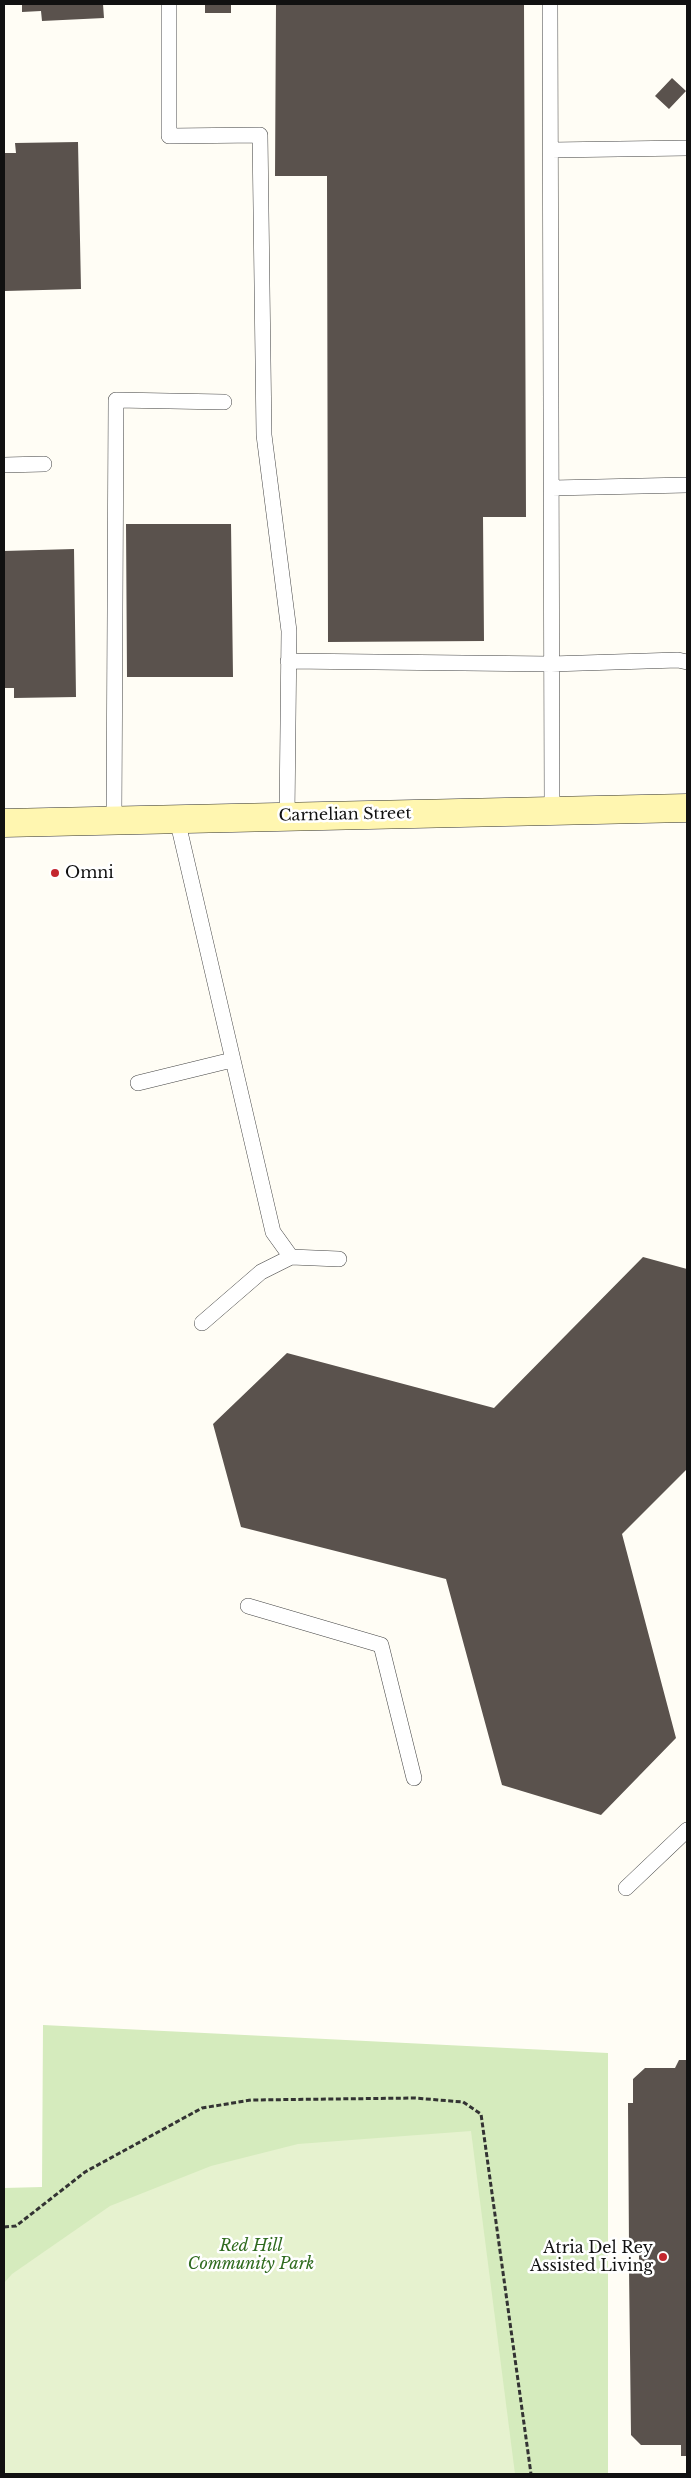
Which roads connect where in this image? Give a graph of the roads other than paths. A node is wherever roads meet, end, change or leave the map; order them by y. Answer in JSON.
{"nodes":[{"id":1,"x":169,"y":4,"type":"edge"},
{"id":2,"x":550,"y":4,"type":"edge"},
{"id":3,"x":687,"y":148,"type":"edge"},
{"id":4,"x":551,"y":150,"type":"junction"},
{"id":5,"x":224,"y":402,"type":"dead end"},
{"id":6,"x":44,"y":464,"type":"dead end"},
{"id":7,"x":4,"y":465,"type":"edge"},
{"id":8,"x":687,"y":485,"type":"edge"},
{"id":9,"x":552,"y":488,"type":"junction"},
{"id":10,"x":288,"y":661,"type":"junction"},
{"id":11,"x":687,"y":662,"type":"edge"},
{"id":12,"x":551,"y":664,"type":"junction"},
{"id":13,"x":687,"y":808,"type":"edge"},
{"id":14,"x":552,"y":810,"type":"junction"},
{"id":15,"x":287,"y":816,"type":"junction"},
{"id":16,"x":177,"y":819,"type":"junction"},
{"id":17,"x":114,"y":820,"type":"junction"},
{"id":18,"x":4,"y":823,"type":"edge"},
{"id":19,"x":232,"y":1060,"type":"junction"},
{"id":20,"x":138,"y":1083,"type":"dead end"},
{"id":21,"x":291,"y":1257,"type":"junction"},
{"id":22,"x":339,"y":1259,"type":"dead end"},
{"id":23,"x":202,"y":1323,"type":"dead end"},
{"id":24,"x":248,"y":1606,"type":"dead end"},
{"id":25,"x":414,"y":1778,"type":"dead end"},
{"id":26,"x":687,"y":1830,"type":"edge"},
{"id":27,"x":626,"y":1888,"type":"dead end"}],
"edges":[{"from":1,"to":10,"type":"lane"},
{"from":2,"to":4,"type":"lane"},
{"from":3,"to":4,"type":"lane"},
{"from":4,"to":9,"type":"lane"},
{"from":5,"to":17,"type":"lane"},
{"from":6,"to":7,"type":"lane"},
{"from":8,"to":9,"type":"lane"},
{"from":9,"to":12,"type":"lane"},
{"from":10,"to":12,"type":"lane"},
{"from":10,"to":15,"type":"lane"},
{"from":11,"to":12,"type":"lane"},
{"from":12,"to":14,"type":"lane"},
{"from":13,"to":14,"type":"main road","name":"Carnelian Street"},
{"from":14,"to":15,"type":"main road","name":"Carnelian Street"},
{"from":15,"to":16,"type":"main road","name":"Carnelian Street"},
{"from":16,"to":17,"type":"main road","name":"Carnelian Street"},
{"from":16,"to":19,"type":"lane"},
{"from":17,"to":18,"type":"main road","name":"Carnelian Street"},
{"from":19,"to":20,"type":"lane"},
{"from":19,"to":21,"type":"lane"},
{"from":21,"to":22,"type":"lane"},
{"from":21,"to":23,"type":"lane"},
{"from":24,"to":25,"type":"lane"},
{"from":26,"to":27,"type":"lane"}]}
